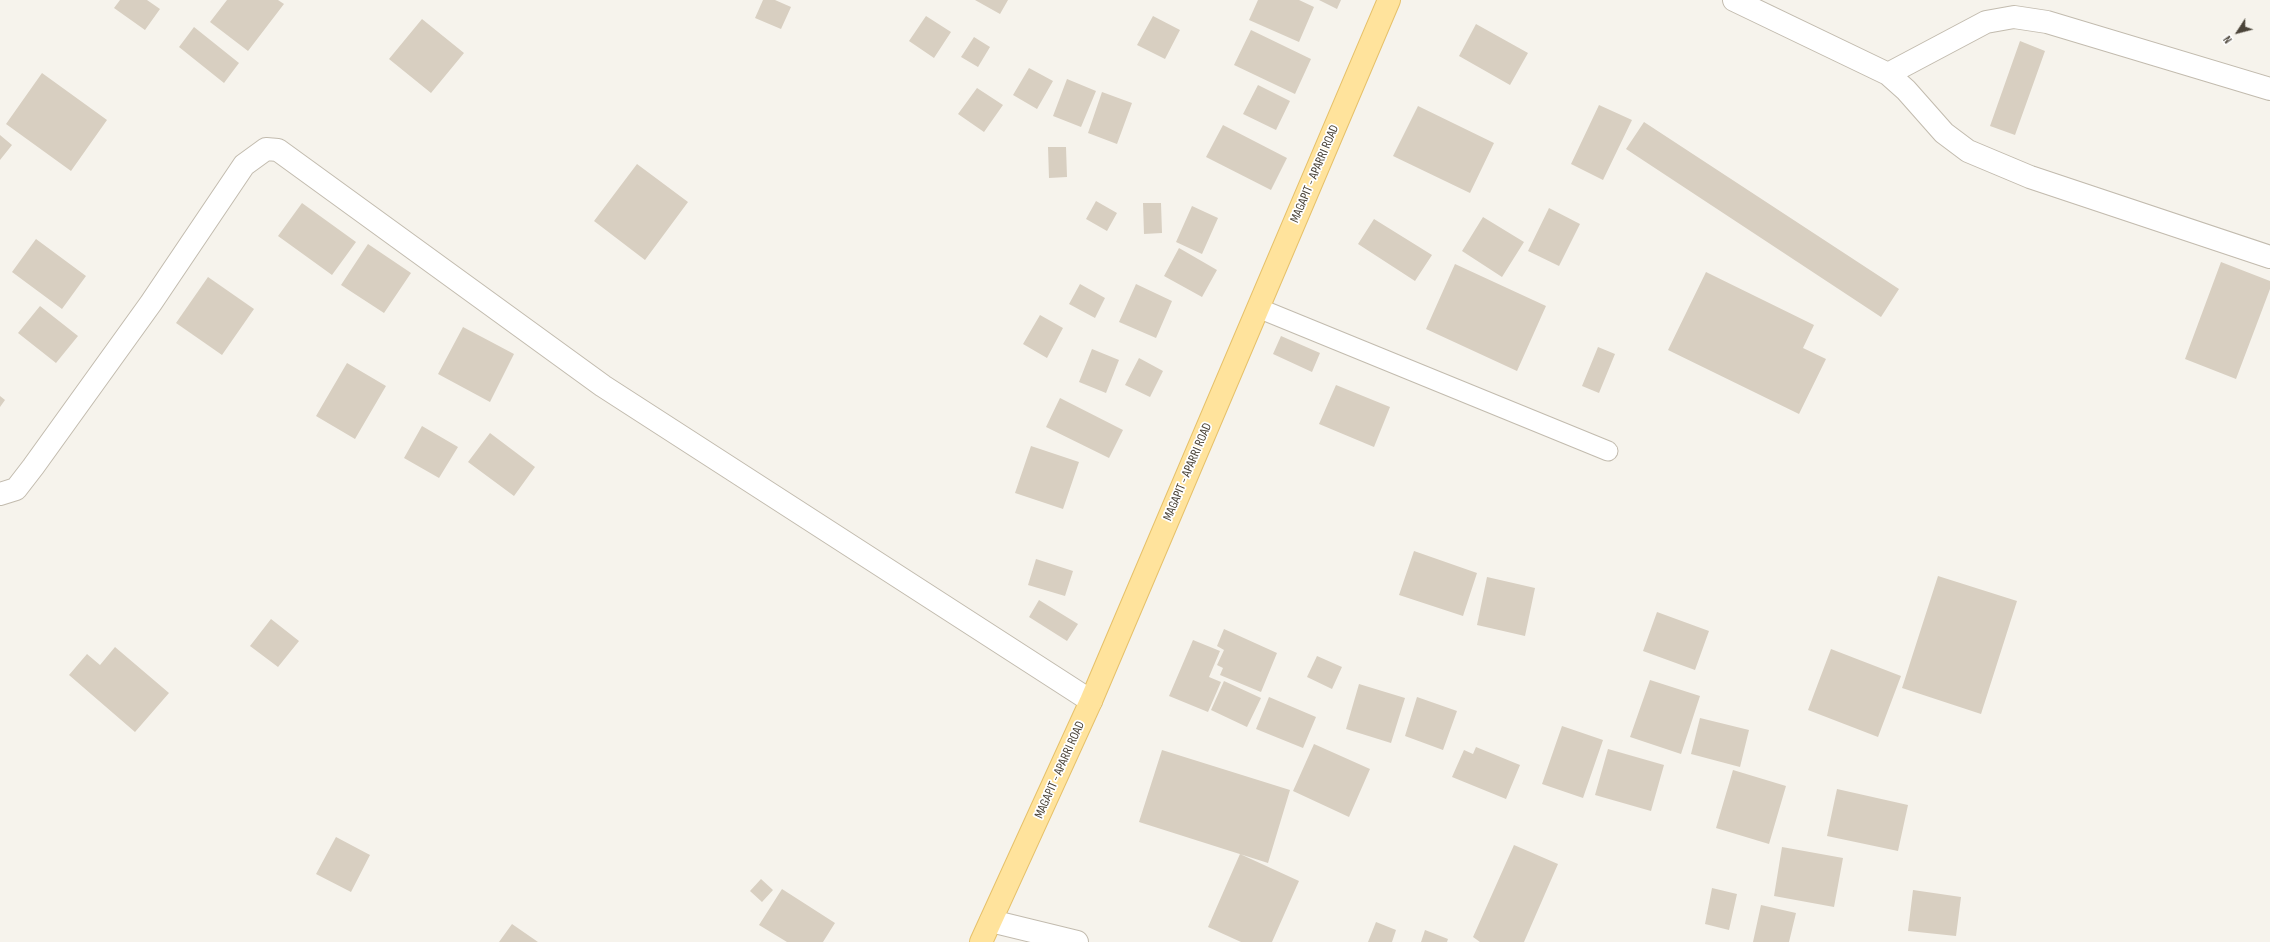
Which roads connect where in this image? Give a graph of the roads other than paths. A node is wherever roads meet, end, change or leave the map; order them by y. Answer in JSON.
{"nodes":[{"id":1,"x":1389,"y":0,"type":"edge"},
{"id":2,"x":1734,"y":0,"type":"edge"},
{"id":3,"x":1888,"y":74,"type":"junction"},
{"id":4,"x":2270,"y":89,"type":"edge"},
{"id":5,"x":2270,"y":257,"type":"edge"},
{"id":6,"x":1258,"y":308,"type":"junction"},
{"id":7,"x":1608,"y":451,"type":"dead end"},
{"id":8,"x":0,"y":494,"type":"edge"},
{"id":9,"x":1091,"y":701,"type":"junction"},
{"id":10,"x":991,"y":921,"type":"junction"},
{"id":11,"x":981,"y":942,"type":"edge"},
{"id":12,"x":1077,"y":942,"type":"edge"}],
"edges":[{"from":1,"to":6,"type":"main road","name":"MAGAPIT - APARRI ROAD"},
{"from":2,"to":3,"type":"street"},
{"from":3,"to":4,"type":"street"},
{"from":3,"to":5,"type":"street"},
{"from":6,"to":7,"type":"lane"},
{"from":6,"to":9,"type":"main road","name":"MAGAPIT - APARRI ROAD"},
{"from":8,"to":9,"type":"street"},
{"from":9,"to":10,"type":"main road","name":"MAGAPIT - APARRI ROAD"},
{"from":10,"to":11,"type":"main road","name":"MAGAPIT - APARRI ROAD"},
{"from":10,"to":12,"type":"street"}]}
